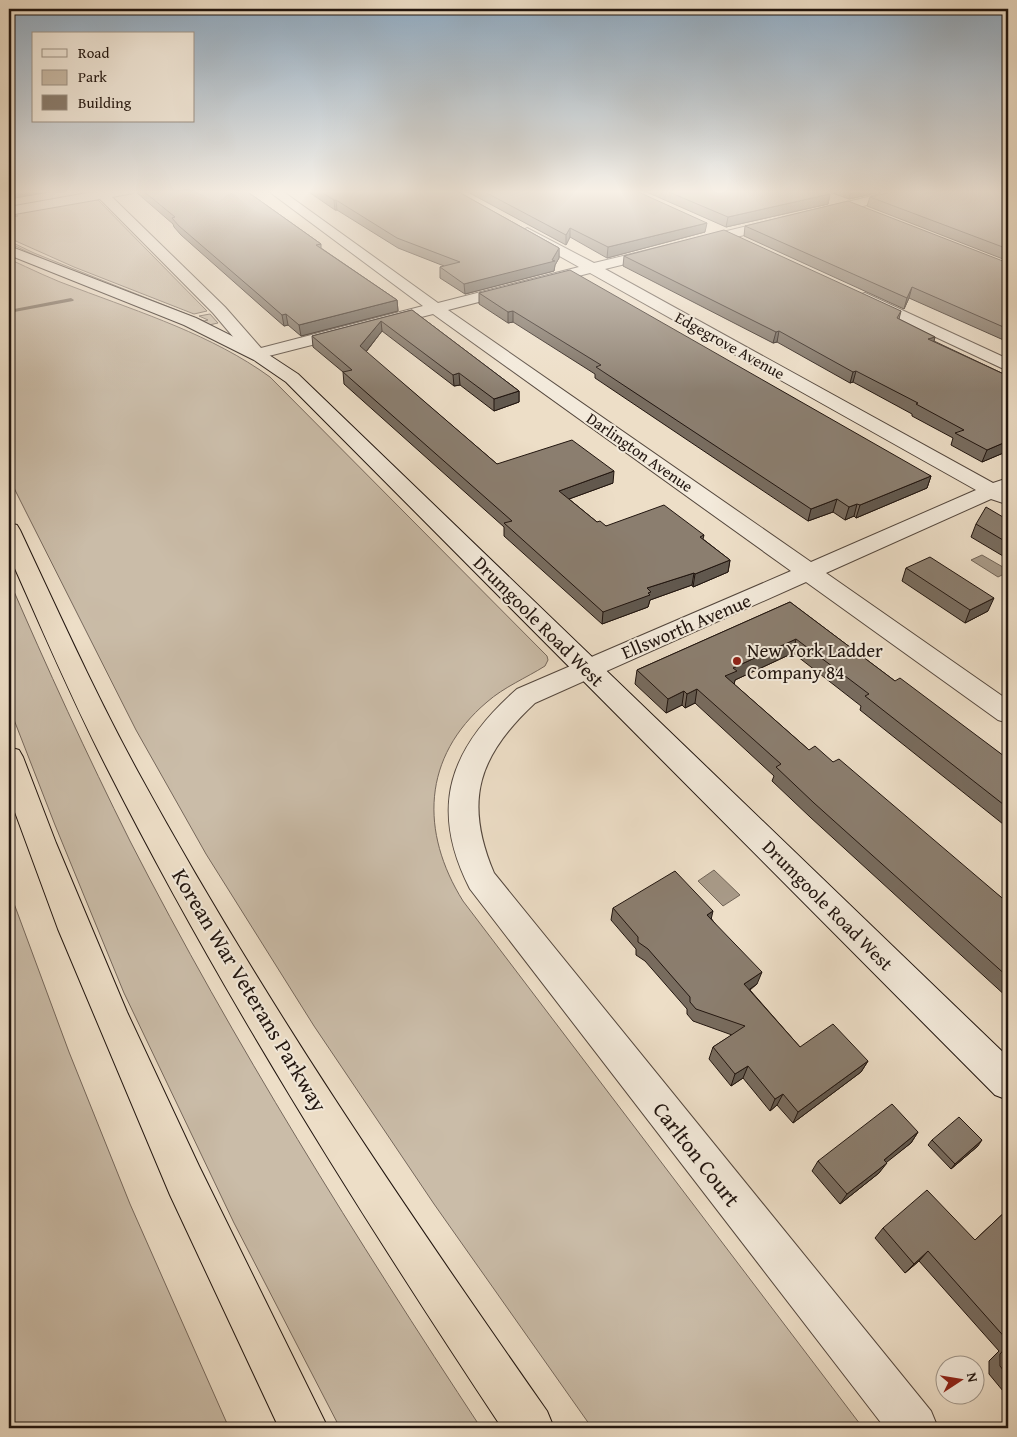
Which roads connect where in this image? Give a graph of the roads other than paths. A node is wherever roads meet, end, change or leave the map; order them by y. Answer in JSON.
{"nodes":[{"id":1,"x":27,"y":257,"type":"edge"},
{"id":2,"x":166,"y":257,"type":"edge"},
{"id":3,"x":365,"y":257,"type":"edge"},
{"id":4,"x":573,"y":257,"type":"edge"},
{"id":5,"x":634,"y":257,"type":"edge"},
{"id":6,"x":592,"y":268,"type":"junction"},
{"id":7,"x":853,"y":292,"type":"edge"},
{"id":8,"x":437,"y":309,"type":"junction"},
{"id":9,"x":257,"y":354,"type":"junction"},
{"id":10,"x":1008,"y":366,"type":"edge"},
{"id":11,"x":1003,"y":492,"type":"edge"},
{"id":12,"x":9,"y":530,"type":"edge"},
{"id":13,"x":810,"y":573,"type":"junction"},
{"id":14,"x":588,"y":668,"type":"junction"},
{"id":15,"x":1008,"y":713,"type":"edge"},
{"id":16,"x":9,"y":757,"type":"edge"},
{"id":17,"x":481,"y":880,"type":"joint"},
{"id":18,"x":1008,"y":1082,"type":"edge"},
{"id":19,"x":304,"y":1428,"type":"edge"},
{"id":20,"x":530,"y":1428,"type":"edge"},
{"id":21,"x":914,"y":1428,"type":"edge"}],
"edges":[{"from":1,"to":9,"type":"street","name":"Drumgoole Road West"},
{"from":2,"to":9,"type":"street"},
{"from":3,"to":8,"type":"street","name":"Darlington Avenue"},
{"from":4,"to":6,"type":"street","name":"Edgegrove Avenue"},
{"from":5,"to":6,"type":"street"},
{"from":6,"to":8,"type":"street"},
{"from":6,"to":11,"type":"street","name":"Edgegrove Avenue"},
{"from":7,"to":10,"type":"street"},
{"from":8,"to":9,"type":"street"},
{"from":8,"to":13,"type":"street","name":"Darlington Avenue"},
{"from":9,"to":14,"type":"street","name":"Drumgoole Road West"},
{"from":11,"to":13,"type":"street","name":"Ellsworth Avenue"},
{"from":12,"to":20,"type":"highway","name":"Korean War Veterans Parkway"},
{"from":13,"to":14,"type":"street","name":"Ellsworth Avenue"},
{"from":13,"to":15,"type":"street","name":"Darlington Avenue"},
{"from":14,"to":17,"type":"street","name":"Ellsworth Avenue"},
{"from":14,"to":18,"type":"street","name":"Drumgoole Road West"},
{"from":16,"to":19,"type":"highway"},
{"from":17,"to":21,"type":"street","name":"Carlton Court"}]}
